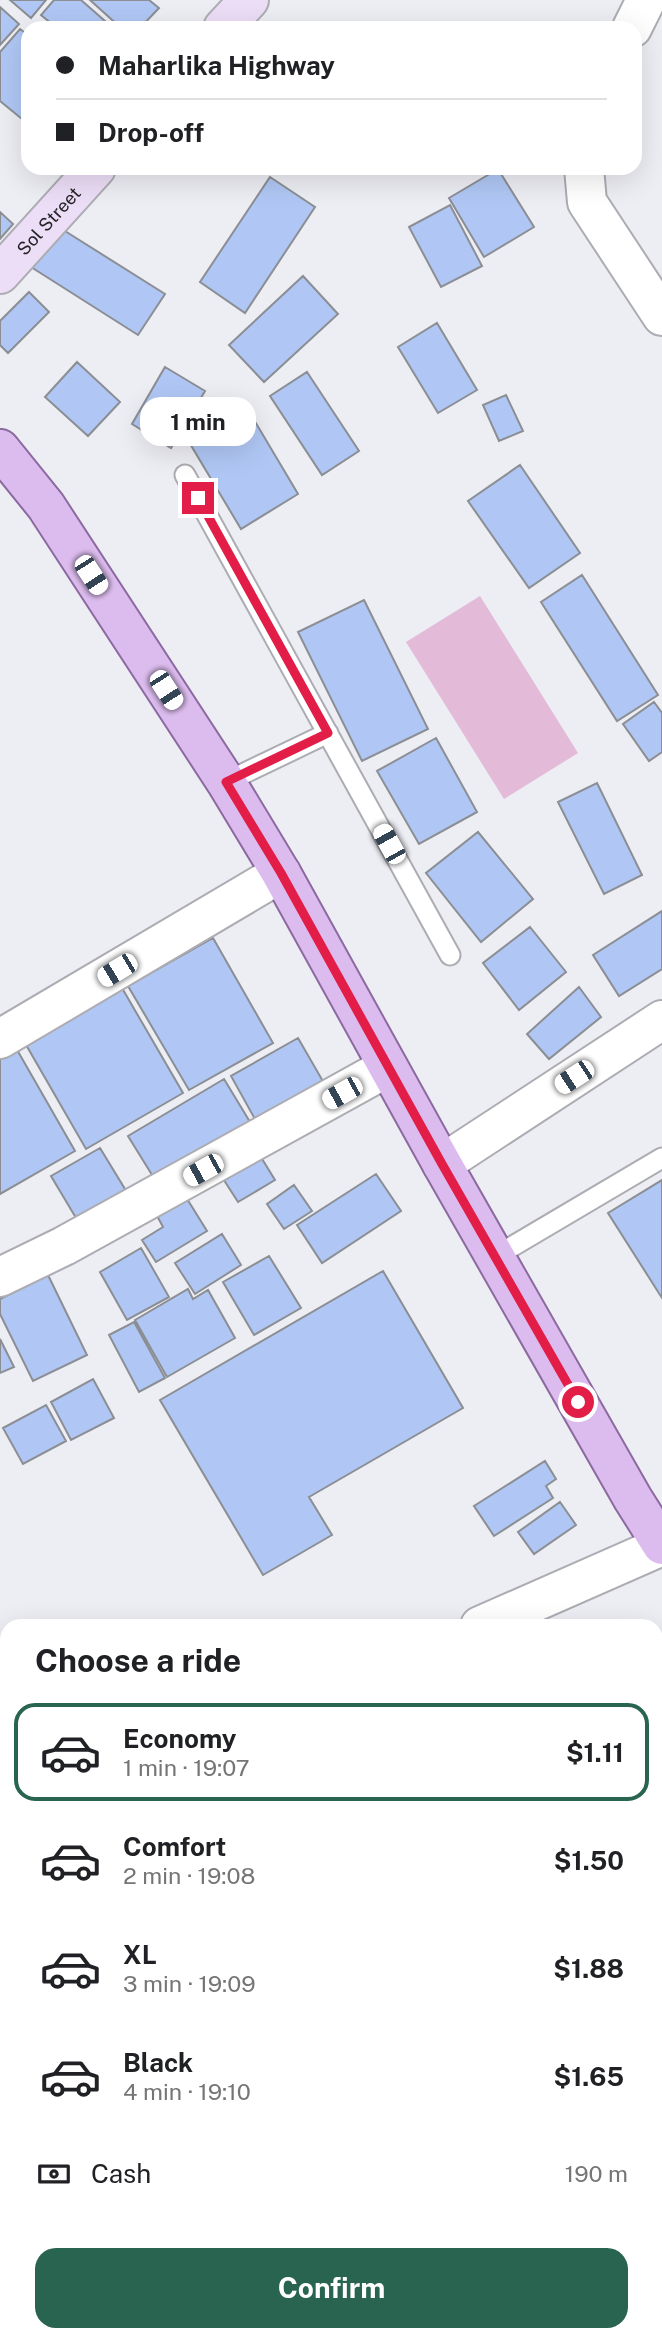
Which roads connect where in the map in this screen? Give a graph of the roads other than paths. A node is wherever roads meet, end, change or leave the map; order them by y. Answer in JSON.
{"nodes":[{"id":1,"x":249,"y":0,"type":"edge"},
{"id":2,"x":646,"y":0,"type":"edge"},
{"id":3,"x":230,"y":21,"type":"edge"},
{"id":4,"x":636,"y":21,"type":"edge"},
{"id":5,"x":90,"y":175,"type":"edge"},
{"id":6,"x":585,"y":175,"type":"edge"},
{"id":7,"x":0,"y":274,"type":"edge"},
{"id":8,"x":662,"y":316,"type":"edge"},
{"id":9,"x":0,"y":449,"type":"edge"},
{"id":10,"x":185,"y":475,"type":"dead end"},
{"id":11,"x":328,"y":733,"type":"junction"},
{"id":12,"x":226,"y":782,"type":"junction"},
{"id":13,"x":281,"y":873,"type":"junction"},
{"id":14,"x":450,"y":955,"type":"dead end"},
{"id":15,"x":662,"y":1020,"type":"edge"},
{"id":16,"x":0,"y":1040,"type":"edge"},
{"id":17,"x":388,"y":1067,"type":"junction"},
{"id":18,"x":662,"y":1158,"type":"edge"},
{"id":19,"x":442,"y":1164,"type":"junction"},
{"id":20,"x":496,"y":1256,"type":"junction"},
{"id":21,"x":0,"y":1277,"type":"edge"},
{"id":22,"x":662,"y":1545,"type":"edge"},
{"id":23,"x":496,"y":1619,"type":"edge"}],
"edges":[{"from":1,"to":3,"type":"street"},
{"from":2,"to":4,"type":"street"},
{"from":5,"to":7,"type":"street","name":"Sol Street"},
{"from":6,"to":8,"type":"street"},
{"from":9,"to":12,"type":"main road"},
{"from":10,"to":11,"type":"lane"},
{"from":11,"to":12,"type":"lane"},
{"from":11,"to":14,"type":"lane"},
{"from":12,"to":13,"type":"main road"},
{"from":13,"to":16,"type":"street"},
{"from":13,"to":17,"type":"main road"},
{"from":15,"to":19,"type":"street"},
{"from":17,"to":19,"type":"main road"},
{"from":17,"to":21,"type":"street"},
{"from":18,"to":20,"type":"lane"},
{"from":19,"to":20,"type":"main road"},
{"from":20,"to":22,"type":"main road"},
{"from":22,"to":23,"type":"street"}]}
